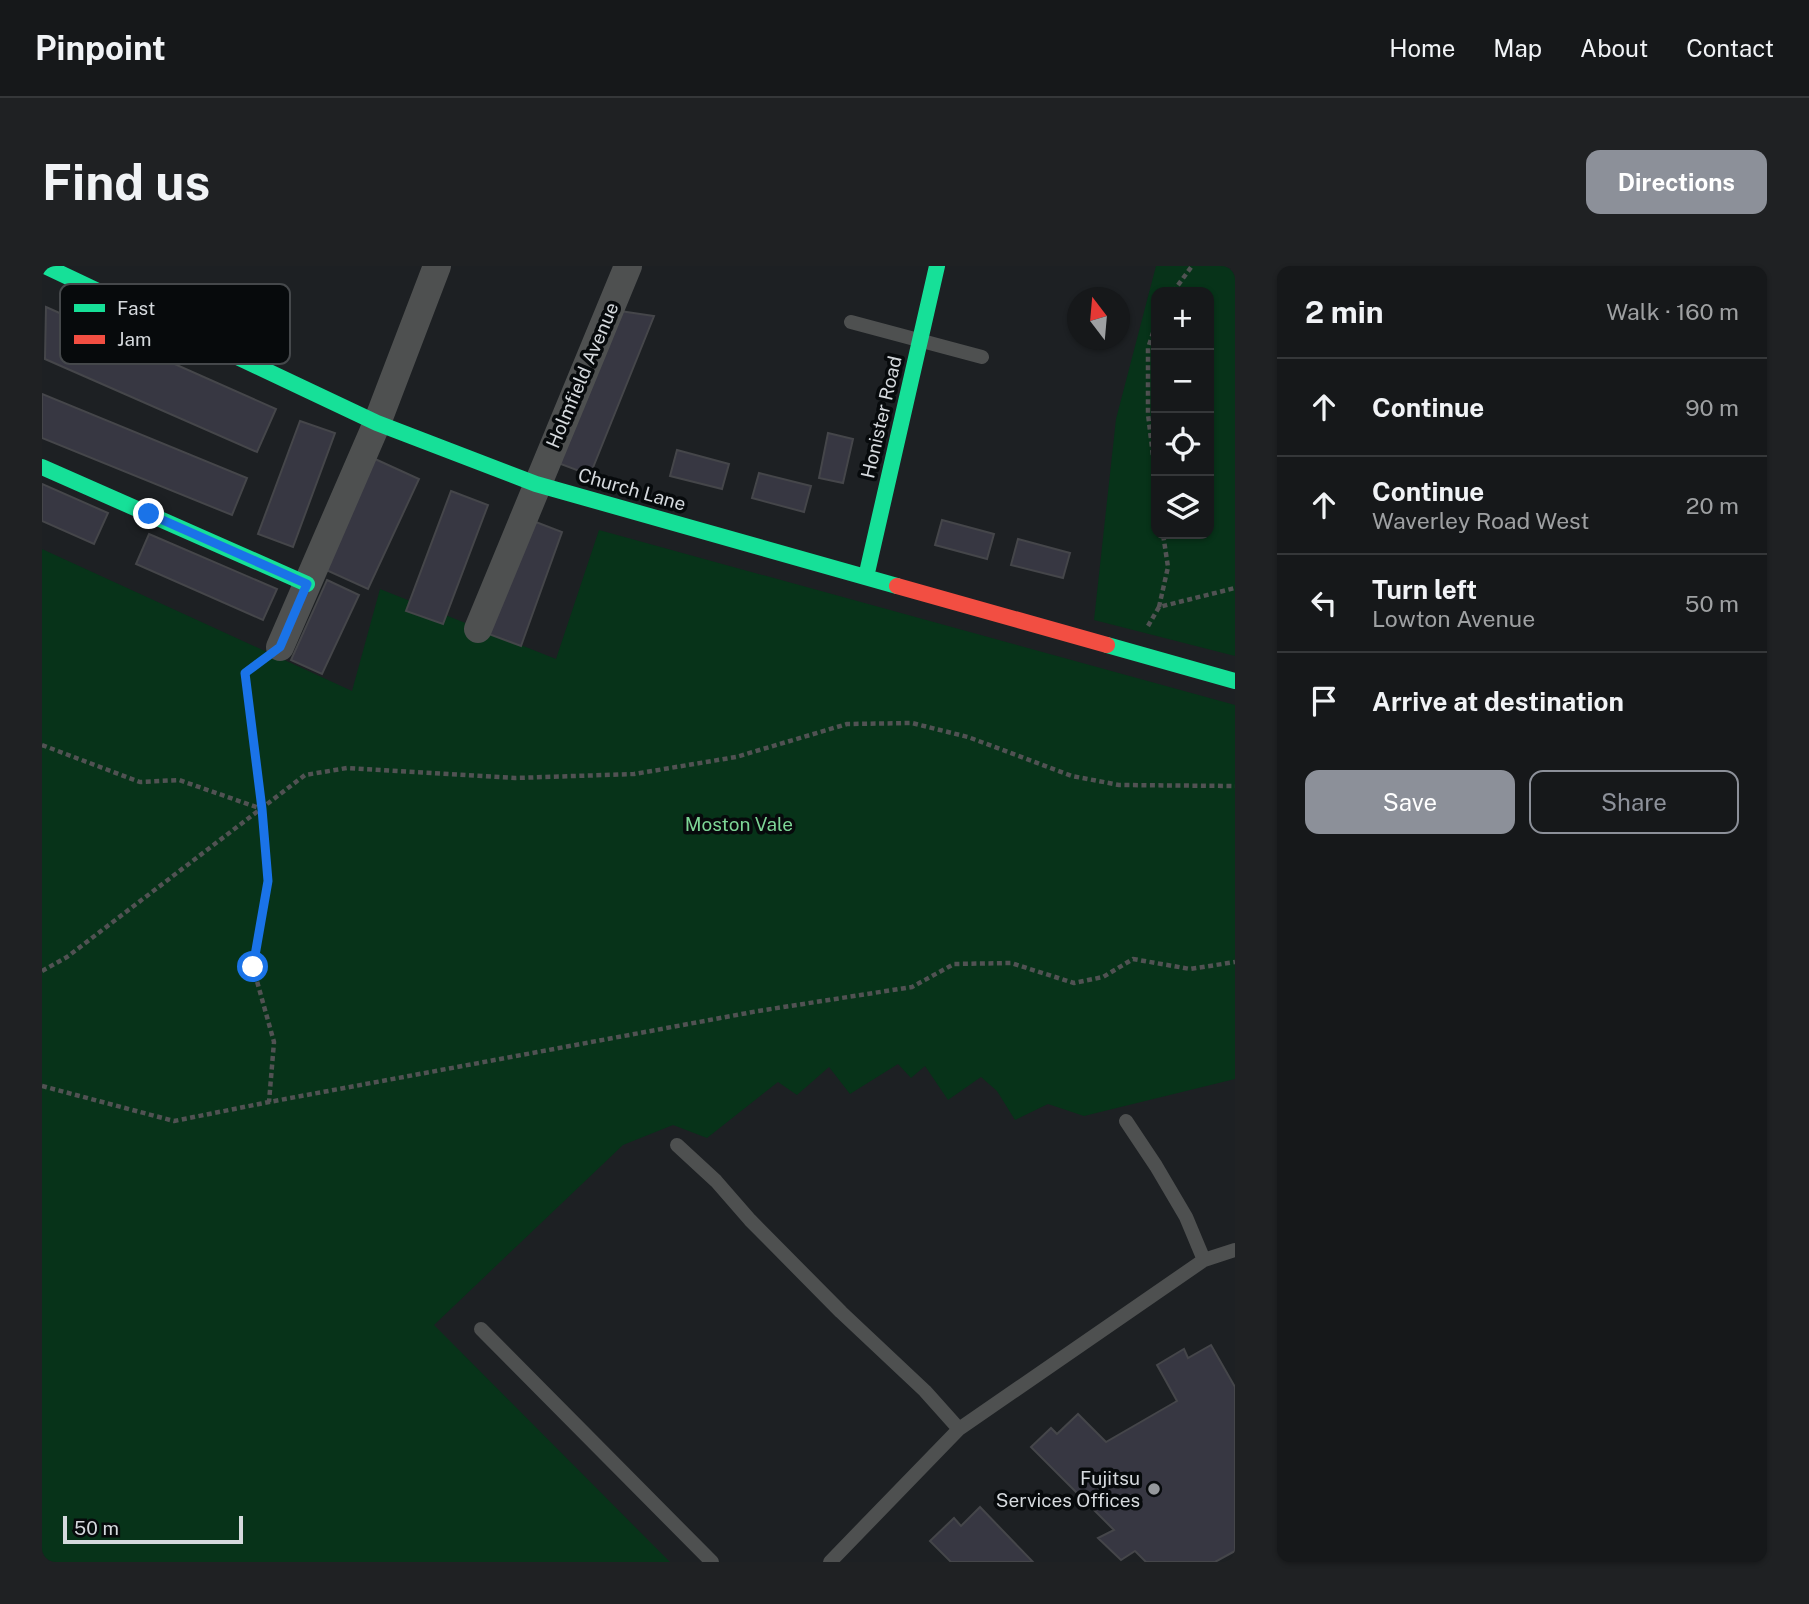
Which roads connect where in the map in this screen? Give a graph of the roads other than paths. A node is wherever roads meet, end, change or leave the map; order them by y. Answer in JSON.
{"nodes":[{"id":1,"x":44,"y":266,"type":"edge"},
{"id":2,"x":628,"y":266,"type":"edge"},
{"id":3,"x":937,"y":266,"type":"edge"},
{"id":4,"x":427,"y":271,"type":"edge"},
{"id":5,"x":82,"y":284,"type":"edge"},
{"id":6,"x":851,"y":322,"type":"dead end"},
{"id":7,"x":920,"y":341,"type":"junction"},
{"id":8,"x":982,"y":357,"type":"dead end"},
{"id":9,"x":252,"y":364,"type":"edge"},
{"id":10,"x":377,"y":423,"type":"junction"},
{"id":11,"x":42,"y":467,"type":"edge"},
{"id":12,"x":536,"y":484,"type":"junction"},
{"id":13,"x":866,"y":577,"type":"junction"},
{"id":14,"x":307,"y":584,"type":"junction"},
{"id":15,"x":478,"y":629,"type":"dead end"},
{"id":16,"x":280,"y":647,"type":"road end"},
{"id":17,"x":1235,"y":681,"type":"edge"},
{"id":18,"x":1126,"y":1121,"type":"dead end"},
{"id":19,"x":677,"y":1145,"type":"dead end"},
{"id":20,"x":1235,"y":1250,"type":"edge"},
{"id":21,"x":1204,"y":1260,"type":"junction"},
{"id":22,"x":481,"y":1329,"type":"dead end"},
{"id":23,"x":959,"y":1429,"type":"junction"},
{"id":24,"x":712,"y":1562,"type":"edge"},
{"id":25,"x":830,"y":1562,"type":"edge"}],
"edges":[{"from":1,"to":5,"type":"street","name":"Church Lane"},
{"from":2,"to":12,"type":"street","name":"Holmfield Avenue"},
{"from":3,"to":7,"type":"street","name":"Honister Road"},
{"from":4,"to":10,"type":"street"},
{"from":6,"to":7,"type":"lane"},
{"from":7,"to":8,"type":"lane"},
{"from":7,"to":13,"type":"street","name":"Honister Road"},
{"from":9,"to":10,"type":"street","name":"Church Lane"},
{"from":10,"to":12,"type":"street","name":"Church Lane"},
{"from":10,"to":14,"type":"street"},
{"from":11,"to":14,"type":"street"},
{"from":12,"to":13,"type":"street","name":"Church Lane"},
{"from":12,"to":15,"type":"street","name":"Holmfield Avenue"},
{"from":13,"to":17,"type":"street","name":"Church Lane"},
{"from":14,"to":16,"type":"street"},
{"from":18,"to":21,"type":"lane"},
{"from":19,"to":23,"type":"lane"},
{"from":20,"to":21,"type":"lane"},
{"from":21,"to":23,"type":"lane"},
{"from":22,"to":24,"type":"lane"},
{"from":23,"to":25,"type":"lane"}]}
